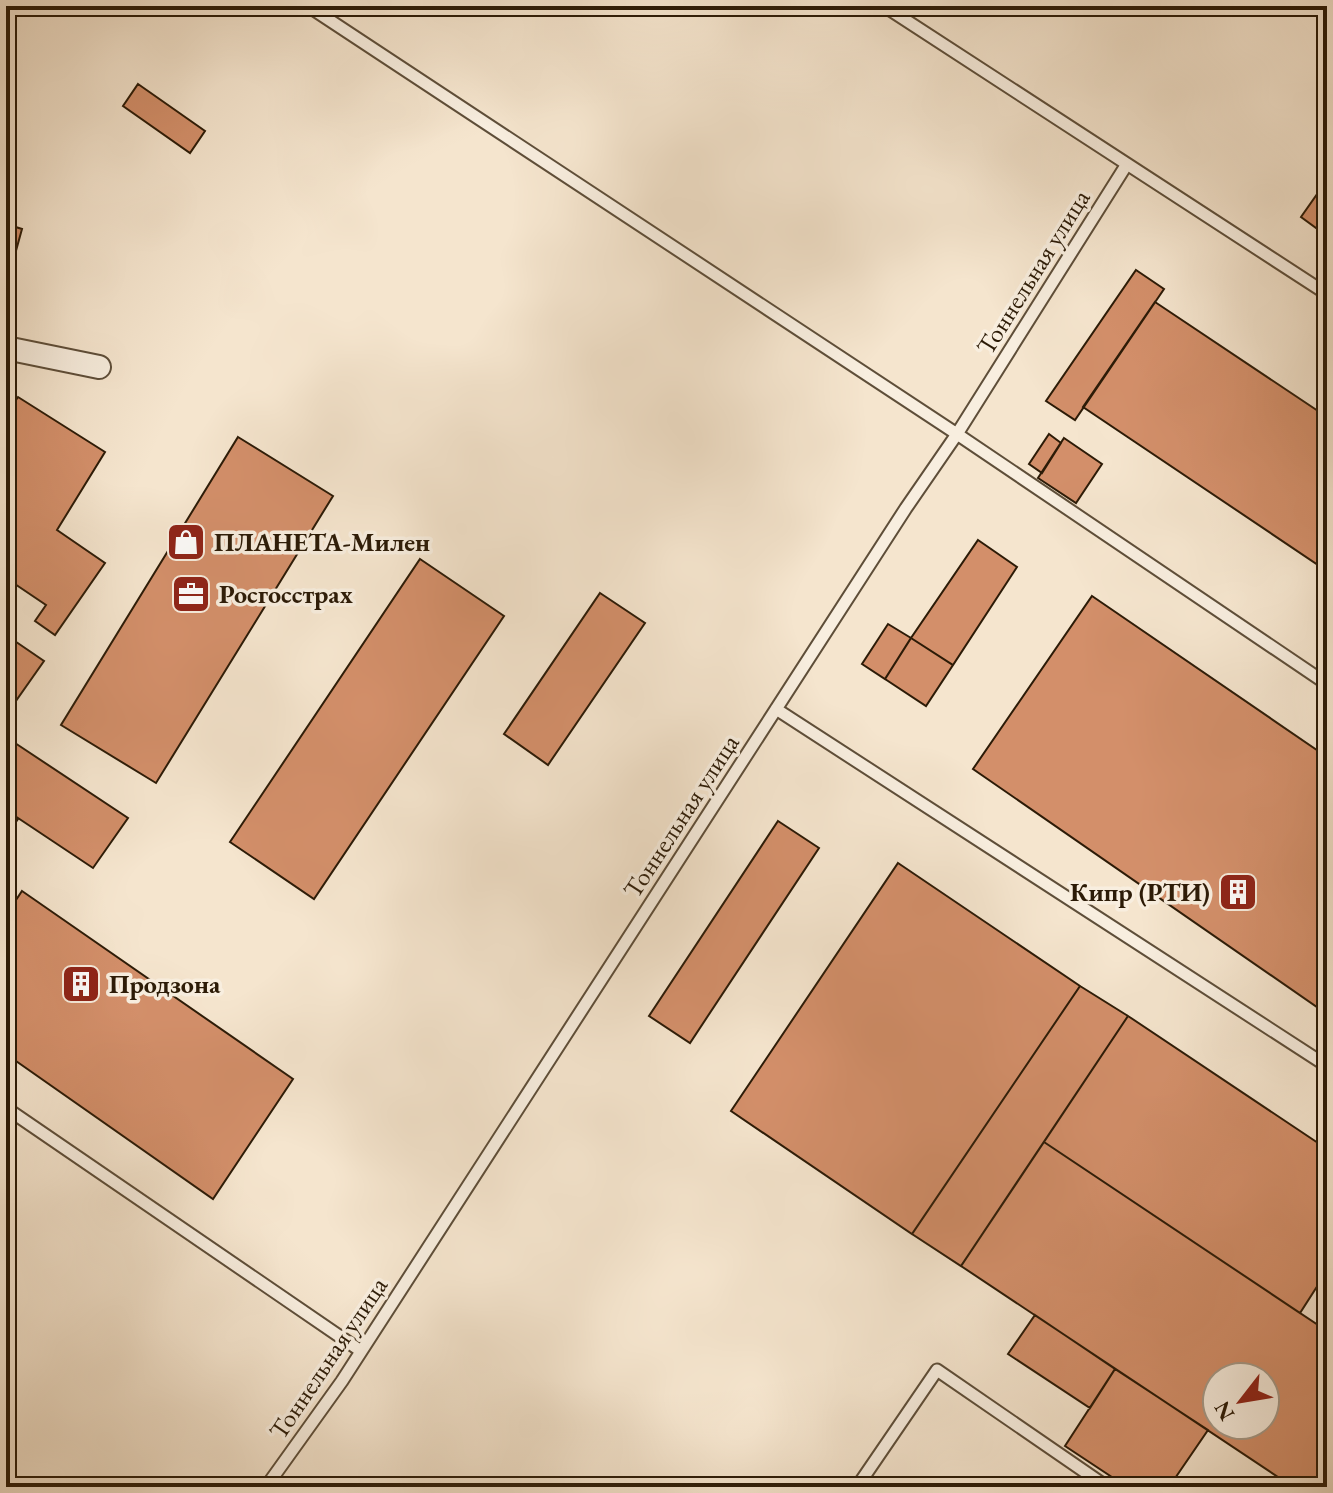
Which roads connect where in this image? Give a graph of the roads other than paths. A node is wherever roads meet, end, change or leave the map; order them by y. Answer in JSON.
{"nodes":[{"id":1,"x":308,"y":6,"type":"edge"},
{"id":2,"x":884,"y":6,"type":"edge"},
{"id":3,"x":1127,"y":164,"type":"junction"},
{"id":4,"x":1327,"y":294,"type":"edge"},
{"id":5,"x":6,"y":348,"type":"edge"},
{"id":6,"x":99,"y":367,"type":"dead end"},
{"id":7,"x":957,"y":434,"type":"junction"},
{"id":8,"x":1327,"y":684,"type":"edge"},
{"id":9,"x":776,"y":709,"type":"junction"},
{"id":10,"x":1327,"y":1066,"type":"edge"},
{"id":11,"x":6,"y":1108,"type":"edge"},
{"id":12,"x":361,"y":1351,"type":"junction"},
{"id":13,"x":266,"y":1487,"type":"edge"},
{"id":14,"x":857,"y":1487,"type":"edge"},
{"id":15,"x":1107,"y":1487,"type":"edge"}],
"edges":[{"from":1,"to":7,"type":"lane"},
{"from":2,"to":3,"type":"lane"},
{"from":3,"to":4,"type":"lane"},
{"from":3,"to":7,"type":"lane","name":"Тоннельная улица"},
{"from":5,"to":6,"type":"street"},
{"from":7,"to":8,"type":"lane"},
{"from":7,"to":9,"type":"lane","name":"Тоннельная улица"},
{"from":9,"to":10,"type":"lane"},
{"from":9,"to":12,"type":"lane","name":"Тоннельная улица"},
{"from":11,"to":12,"type":"lane"},
{"from":12,"to":13,"type":"lane","name":"Тоннельная улица"},
{"from":14,"to":15,"type":"lane"}]}
